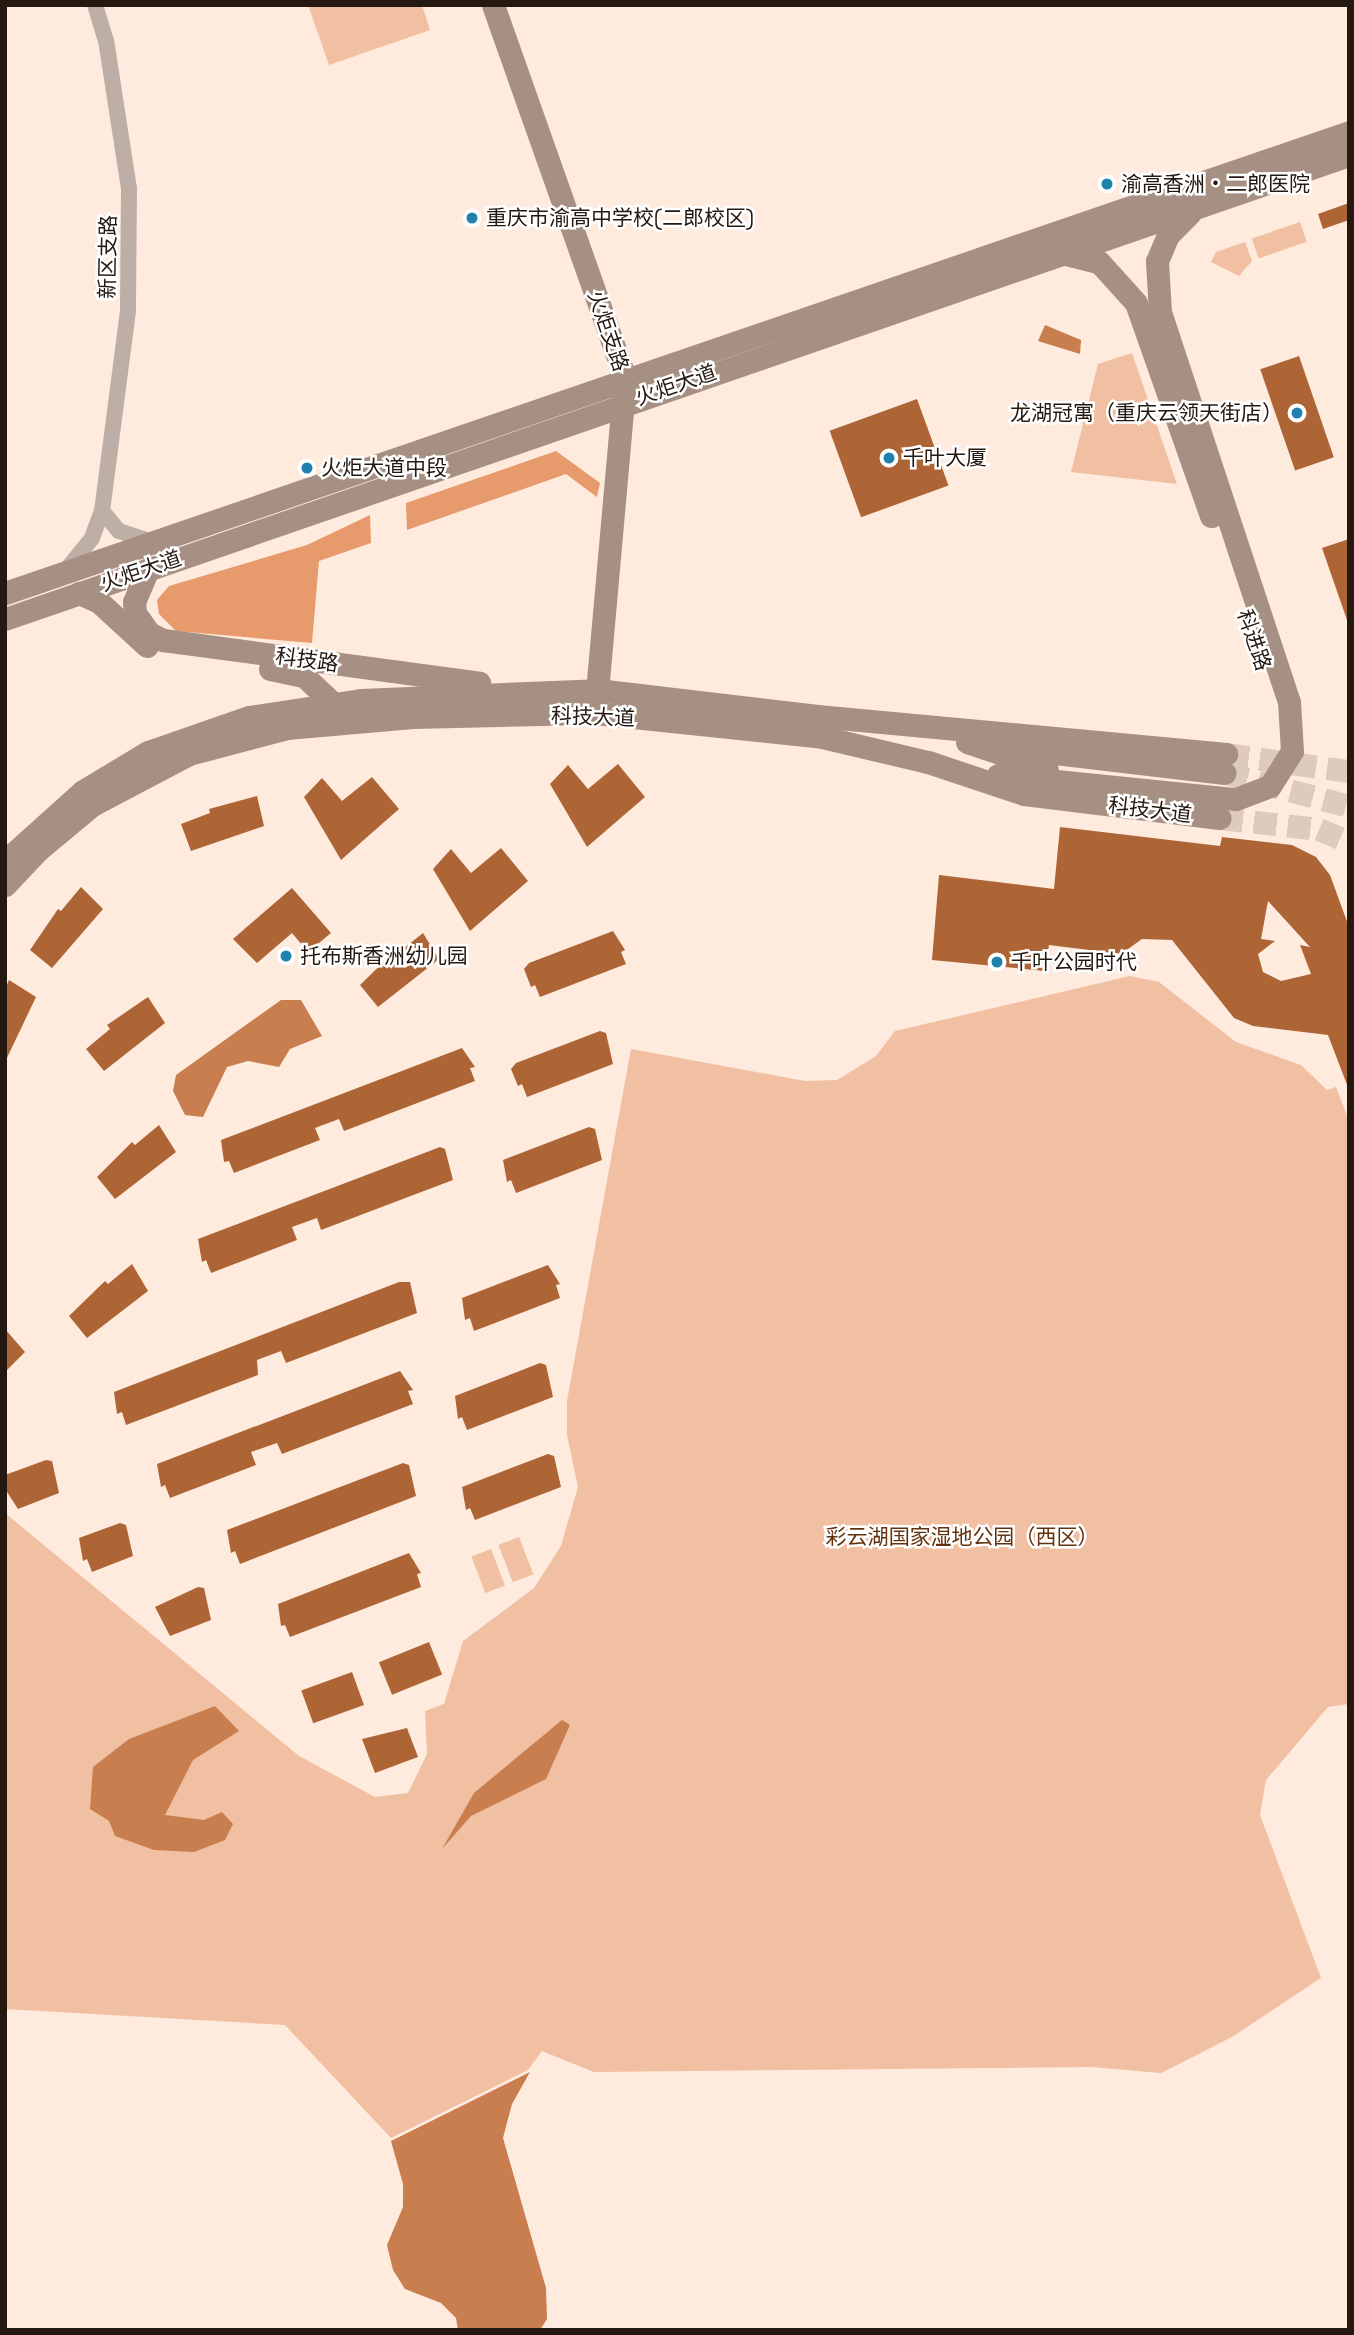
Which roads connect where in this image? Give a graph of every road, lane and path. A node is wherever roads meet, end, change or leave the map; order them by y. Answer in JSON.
{"nodes":[{"id":1,"x":95,"y":5,"type":"edge"},
{"id":2,"x":493,"y":5,"type":"edge"},
{"id":3,"x":1349,"y":132,"type":"edge"},
{"id":4,"x":1349,"y":155,"type":"edge"},
{"id":5,"x":1197,"y":207,"type":"junction"},
{"id":6,"x":1063,"y":254,"type":"junction"},
{"id":7,"x":1136,"y":303,"type":"junction"},
{"id":8,"x":1160,"y":312,"type":"junction"},
{"id":9,"x":625,"y":378,"type":"junction"},
{"id":10,"x":622,"y":403,"type":"junction"},
{"id":11,"x":102,"y":511,"type":"junction"},
{"id":12,"x":155,"y":543,"type":"junction"},
{"id":13,"x":148,"y":569,"type":"junction"},
{"id":14,"x":62,"y":573,"type":"junction"},
{"id":15,"x":5,"y":593,"type":"edge"},
{"id":16,"x":79,"y":593,"type":"junction"},
{"id":17,"x":5,"y":619,"type":"edge"},
{"id":18,"x":279,"y":670,"type":"junction"},
{"id":19,"x":597,"y":690,"type":"junction"},
{"id":20,"x":537,"y":691,"type":"junction"},
{"id":21,"x":332,"y":704,"type":"junction"},
{"id":22,"x":266,"y":713,"type":"junction"},
{"id":23,"x":595,"y":713,"type":"junction"},
{"id":24,"x":817,"y":716,"type":"junction"},
{"id":25,"x":364,"y":720,"type":"junction"},
{"id":26,"x":967,"y":742,"type":"junction"},
{"id":27,"x":953,"y":770,"type":"junction"},
{"id":28,"x":1220,"y":818,"type":"tunnel mouth"},
{"id":29,"x":5,"y":861,"type":"edge"},
{"id":30,"x":5,"y":885,"type":"edge"}],
"edges":[{"from":1,"to":11,"type":"street","name":"新区支路"},
{"from":2,"to":9,"type":"main road","name":"火炬支路"},
{"from":3,"to":9,"type":"main road","name":"火炬大道"},
{"from":4,"to":5,"type":"main road","name":"火炬大道"},
{"from":5,"to":6,"type":"main road","name":"火炬大道"},
{"from":5,"to":8,"type":"main road"},
{"from":6,"to":7,"type":"main road","name":"科进路"},
{"from":6,"to":10,"type":"main road","name":"火炬大道"},
{"from":7,"to":8,"type":"main road"},
{"from":7,"to":26,"type":"main road","name":"科进路"},
{"from":8,"to":27,"type":"main road"},
{"from":9,"to":10,"type":"main road","name":"火炬支路"},
{"from":9,"to":12,"type":"main road","name":"火炬大道"},
{"from":10,"to":13,"type":"main road","name":"火炬大道"},
{"from":10,"to":19,"type":"main road","name":"火炬支路"},
{"from":11,"to":12,"type":"street"},
{"from":11,"to":14,"type":"street","name":"新区支路"},
{"from":12,"to":14,"type":"main road","name":"火炬大道"},
{"from":13,"to":16,"type":"main road","name":"火炬大道"},
{"from":13,"to":20,"type":"main road","name":"科技路"},
{"from":14,"to":15,"type":"main road","name":"火炬大道"},
{"from":16,"to":17,"type":"main road","name":"火炬大道"},
{"from":16,"to":18,"type":"main road","name":"科技路"},
{"from":18,"to":21,"type":"main road","name":"科技路"},
{"from":18,"to":22,"type":"main road"},
{"from":19,"to":20,"type":"main road","name":"科技大道"},
{"from":19,"to":23,"type":"main road","name":"火炬支路"},
{"from":19,"to":24,"type":"main road","name":"科技大道"},
{"from":20,"to":21,"type":"main road","name":"科技大道"},
{"from":21,"to":22,"type":"main road","name":"科技大道"},
{"from":21,"to":25,"type":"main road","name":"科技路"},
{"from":22,"to":29,"type":"main road","name":"科技大道"},
{"from":23,"to":25,"type":"main road","name":"科技大道"},
{"from":23,"to":27,"type":"main road","name":"科技大道"},
{"from":24,"to":26,"type":"main road"},
{"from":24,"to":26,"type":"main road","name":"科技大道"},
{"from":25,"to":30,"type":"main road","name":"科技大道"},
{"from":27,"to":28,"type":"main road","name":"科技大道"}]}
